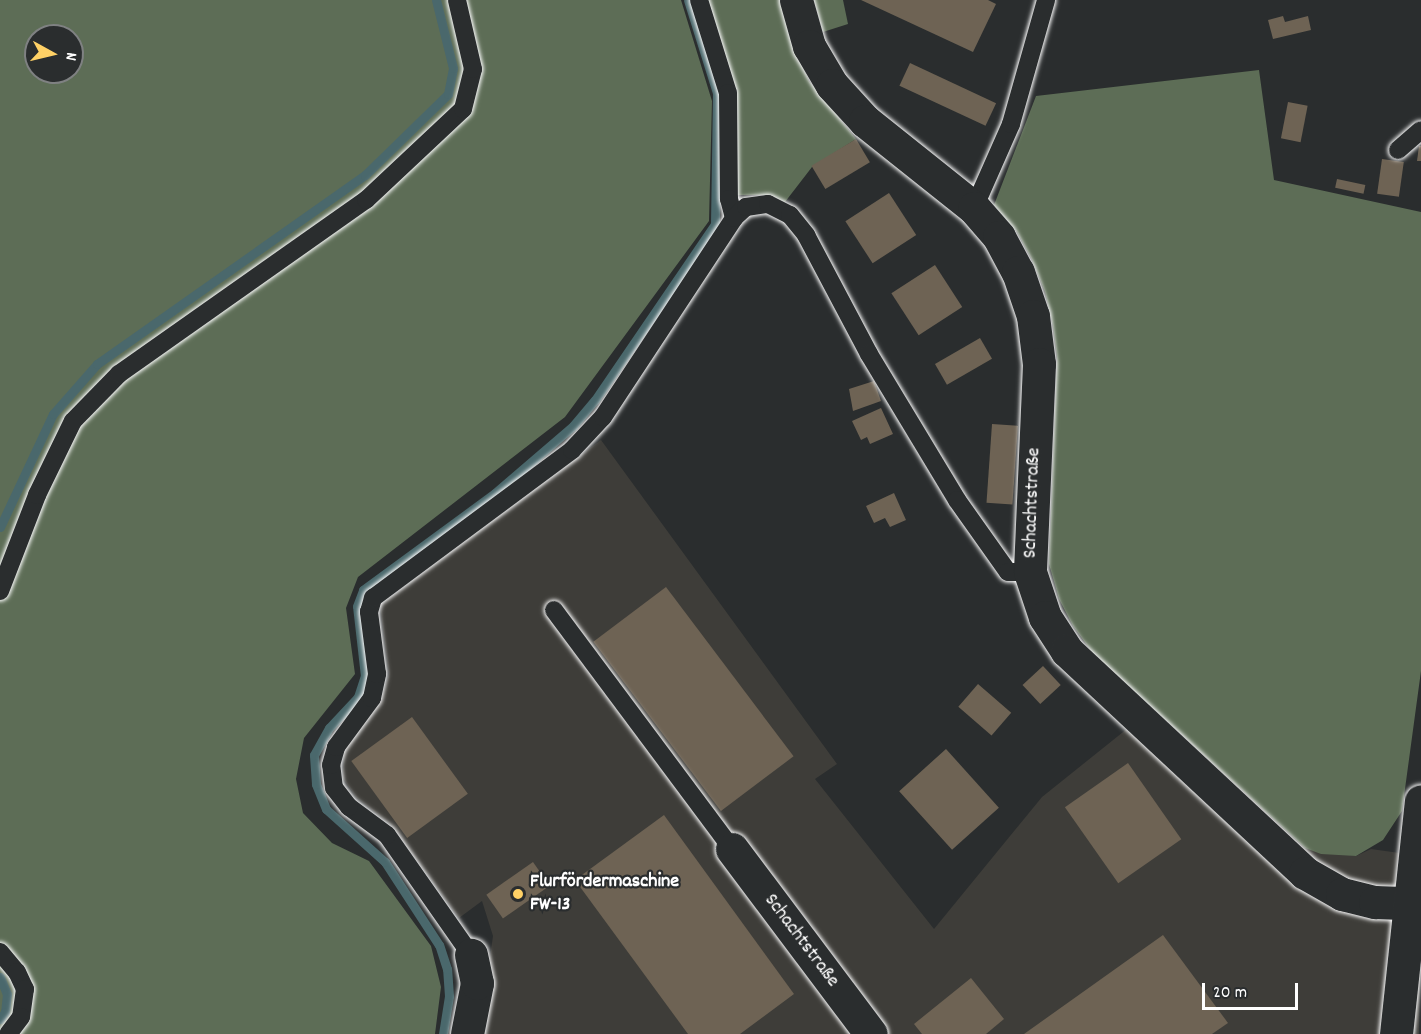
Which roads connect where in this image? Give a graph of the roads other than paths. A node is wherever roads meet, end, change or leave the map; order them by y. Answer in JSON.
{"nodes":[{"id":1,"x":457,"y":0,"type":"edge"},
{"id":2,"x":699,"y":0,"type":"edge"},
{"id":3,"x":796,"y":0,"type":"edge"},
{"id":4,"x":1046,"y":0,"type":"edge"},
{"id":5,"x":1421,"y":130,"type":"edge"},
{"id":6,"x":1398,"y":150,"type":"dead end"},
{"id":7,"x":974,"y":208,"type":"junction"},
{"id":8,"x":734,"y":218,"type":"junction"},
{"id":9,"x":1030,"y":572,"type":"junction"},
{"id":10,"x":0,"y":591,"type":"edge"},
{"id":11,"x":554,"y":610,"type":"dead end"},
{"id":12,"x":1421,"y":801,"type":"edge"},
{"id":13,"x":732,"y":849,"type":"joint"},
{"id":14,"x":1409,"y":903,"type":"junction"},
{"id":15,"x":0,"y":952,"type":"edge"},
{"id":16,"x":471,"y":955,"type":"joint"},
{"id":17,"x":8,"y":1034,"type":"edge"},
{"id":18,"x":467,"y":1034,"type":"edge"},
{"id":19,"x":871,"y":1034,"type":"edge"},
{"id":20,"x":1396,"y":1034,"type":"edge"}],
"edges":[{"from":1,"to":10,"type":"lane"},
{"from":2,"to":8,"type":"lane"},
{"from":3,"to":7,"type":"street","name":"Schachtstraße"},
{"from":4,"to":7,"type":"lane"},
{"from":5,"to":6,"type":"lane"},
{"from":7,"to":9,"type":"street","name":"Schachtstraße"},
{"from":8,"to":9,"type":"lane"},
{"from":8,"to":16,"type":"lane"},
{"from":9,"to":14,"type":"street","name":"Schachtstraße"},
{"from":11,"to":13,"type":"lane"},
{"from":12,"to":14,"type":"street"},
{"from":13,"to":19,"type":"street","name":"Schachtstraße"},
{"from":14,"to":20,"type":"street"},
{"from":15,"to":17,"type":"lane"},
{"from":16,"to":18,"type":"street"}]}
